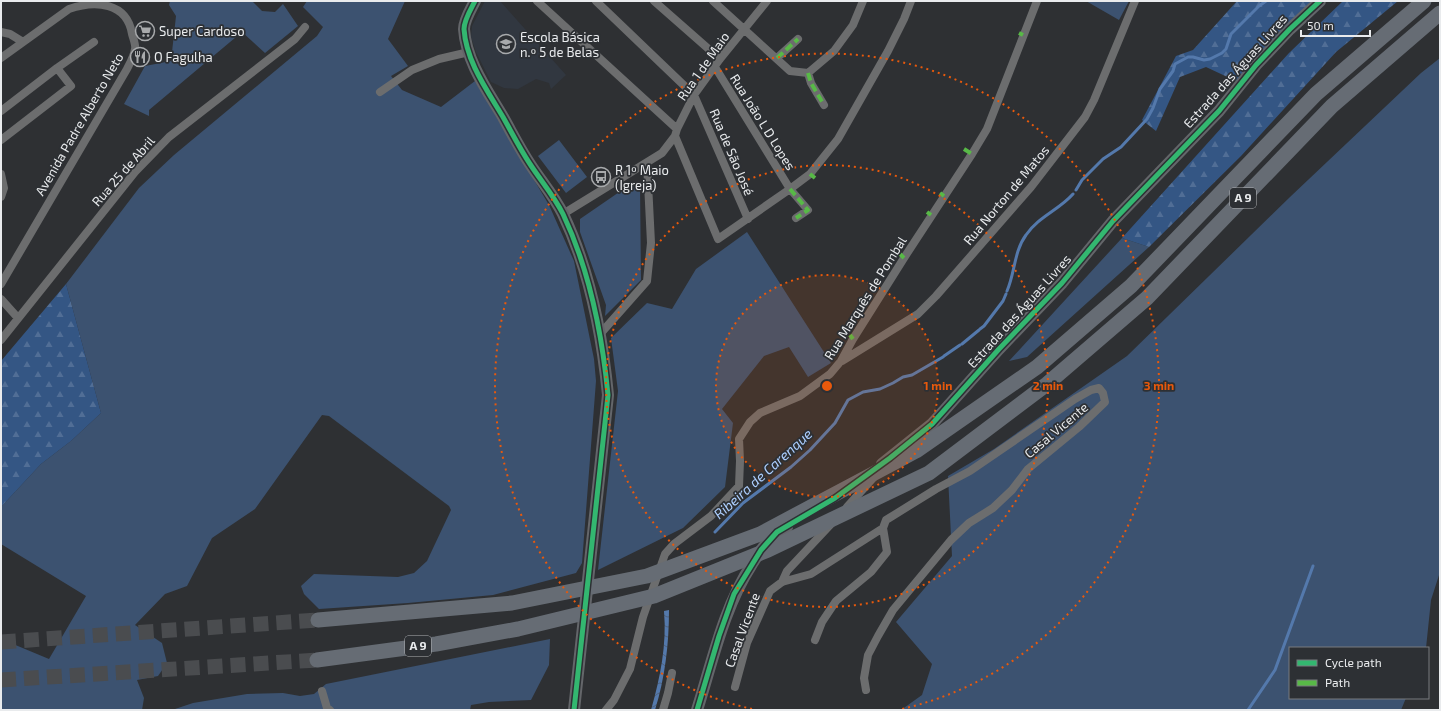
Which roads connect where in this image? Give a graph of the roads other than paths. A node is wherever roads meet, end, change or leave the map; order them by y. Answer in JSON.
{"nodes":[{"id":1,"x":475,"y":1,"type":"edge"},
{"id":2,"x":537,"y":1,"type":"edge"},
{"id":3,"x":596,"y":1,"type":"edge"},
{"id":4,"x":654,"y":1,"type":"edge"},
{"id":5,"x":713,"y":1,"type":"edge"},
{"id":6,"x":767,"y":1,"type":"edge"},
{"id":7,"x":863,"y":1,"type":"edge"},
{"id":8,"x":911,"y":1,"type":"edge"},
{"id":9,"x":1037,"y":1,"type":"edge"},
{"id":10,"x":1135,"y":1,"type":"edge"},
{"id":11,"x":1320,"y":1,"type":"edge"},
{"id":12,"x":1424,"y":1,"type":"edge"},
{"id":13,"x":1440,"y":13,"type":"edge"},
{"id":14,"x":305,"y":27,"type":"dead end"},
{"id":15,"x":745,"y":29,"type":"junction"},
{"id":16,"x":1,"y":32,"type":"edge"},
{"id":17,"x":798,"y":39,"type":"dead end"},
{"id":18,"x":23,"y":42,"type":"junction"},
{"id":19,"x":94,"y":42,"type":"dead end"},
{"id":20,"x":468,"y":52,"type":"junction"},
{"id":21,"x":1,"y":58,"type":"edge"},
{"id":22,"x":777,"y":58,"type":"junction"},
{"id":23,"x":720,"y":59,"type":"junction"},
{"id":24,"x":715,"y":67,"type":"junction"},
{"id":25,"x":57,"y":68,"type":"junction"},
{"id":26,"x":808,"y":73,"type":"junction"},
{"id":27,"x":380,"y":92,"type":"dead end"},
{"id":28,"x":694,"y":95,"type":"junction"},
{"id":29,"x":824,"y":105,"type":"dead end"},
{"id":30,"x":1,"y":111,"type":"edge"},
{"id":31,"x":676,"y":132,"type":"junction"},
{"id":32,"x":1,"y":140,"type":"edge"},
{"id":33,"x":964,"y":149,"type":"dead end"},
{"id":34,"x":972,"y":154,"type":"junction"},
{"id":35,"x":647,"y":163,"type":"junction"},
{"id":36,"x":1,"y":174,"type":"edge"},
{"id":37,"x":790,"y":189,"type":"junction"},
{"id":38,"x":1,"y":197,"type":"edge"},
{"id":39,"x":563,"y":214,"type":"junction"},
{"id":40,"x":796,"y":218,"type":"dead end"},
{"id":41,"x":748,"y":219,"type":"junction"},
{"id":42,"x":1,"y":284,"type":"edge"},
{"id":43,"x":1,"y":299,"type":"edge"},
{"id":44,"x":18,"y":318,"type":"junction"},
{"id":45,"x":601,"y":332,"type":"junction"},
{"id":46,"x":1,"y":340,"type":"edge"},
{"id":47,"x":841,"y":361,"type":"junction"},
{"id":48,"x":890,"y":458,"type":"junction"},
{"id":49,"x":883,"y":528,"type":"junction"},
{"id":50,"x":782,"y":582,"type":"junction"},
{"id":51,"x":318,"y":620,"type":"tunnel mouth"},
{"id":52,"x":815,"y":640,"type":"dead end"},
{"id":53,"x":317,"y":660,"type":"tunnel mouth"},
{"id":54,"x":672,"y":673,"type":"dead end"},
{"id":55,"x":735,"y":687,"type":"dead end"},
{"id":56,"x":866,"y":690,"type":"dead end"},
{"id":57,"x":322,"y":691,"type":"dead end"},
{"id":58,"x":330,"y":710,"type":"edge"},
{"id":59,"x":574,"y":710,"type":"edge"},
{"id":60,"x":606,"y":710,"type":"edge"},
{"id":61,"x":663,"y":710,"type":"edge"},
{"id":62,"x":697,"y":710,"type":"edge"}],
"edges":[{"from":1,"to":20,"type":"street"},
{"from":2,"to":31,"type":"street"},
{"from":3,"to":28,"type":"street"},
{"from":4,"to":23,"type":"street"},
{"from":5,"to":15,"type":"street"},
{"from":6,"to":15,"type":"street","name":"Rua 1 de Maio"},
{"from":7,"to":26,"type":"street"},
{"from":8,"to":37,"type":"street"},
{"from":9,"to":34,"type":"street","name":"Rua Marquês de Pombal"},
{"from":10,"to":47,"type":"street","name":"Rua Norton de Matos"},
{"from":11,"to":48,"type":"street","name":"Estrada das Águas Livres"},
{"from":12,"to":51,"type":"highway","number":"A 9"},
{"from":13,"to":53,"type":"highway","number":"A 9"},
{"from":14,"to":44,"type":"street","name":"Rua 25 de Abril"},
{"from":15,"to":22,"type":"street"},
{"from":15,"to":23,"type":"street","name":"Rua 1 de Maio"},
{"from":16,"to":18,"type":"street"},
{"from":17,"to":22,"type":"street"},
{"from":18,"to":21,"type":"street","name":"Avenida Padre Alberto Neto"},
{"from":18,"to":42,"type":"street","name":"Avenida Padre Alberto Neto"},
{"from":19,"to":25,"type":"street"},
{"from":20,"to":27,"type":"street"},
{"from":20,"to":39,"type":"street"},
{"from":22,"to":26,"type":"street"},
{"from":23,"to":24,"type":"street","name":"Rua 1 de Maio"},
{"from":24,"to":28,"type":"street","name":"Rua 1 de Maio"},
{"from":24,"to":37,"type":"street","name":"Rua João L D Lopes"},
{"from":25,"to":30,"type":"street"},
{"from":25,"to":32,"type":"street"},
{"from":26,"to":29,"type":"street"},
{"from":28,"to":31,"type":"street","name":"Rua 1 de Maio"},
{"from":28,"to":41,"type":"street","name":"Rua de São José"},
{"from":31,"to":35,"type":"street","name":"Rua 1 de Maio"},
{"from":31,"to":41,"type":"street"},
{"from":33,"to":34,"type":"street"},
{"from":34,"to":47,"type":"street","name":"Rua Marquês de Pombal"},
{"from":35,"to":39,"type":"street","name":"Rua 1 de Maio"},
{"from":35,"to":45,"type":"street"},
{"from":36,"to":38,"type":"street"},
{"from":37,"to":40,"type":"street","name":"Rua João L D Lopes"},
{"from":37,"to":41,"type":"street"},
{"from":39,"to":45,"type":"street"},
{"from":43,"to":44,"type":"street"},
{"from":44,"to":46,"type":"street","name":"Rua 25 de Abril"},
{"from":45,"to":59,"type":"street"},
{"from":47,"to":60,"type":"street","name":"Rua Marquês de Pombal"},
{"from":48,"to":50,"type":"street"},
{"from":48,"to":62,"type":"street","name":"Estrada das Águas Livres"},
{"from":49,"to":50,"type":"street","name":"Casal Vicente"},
{"from":49,"to":52,"type":"street"},
{"from":49,"to":56,"type":"street","name":"Casal Vicente"},
{"from":50,"to":55,"type":"street","name":"Casal Vicente"},
{"from":54,"to":61,"type":"street"},
{"from":57,"to":58,"type":"street"}]}
